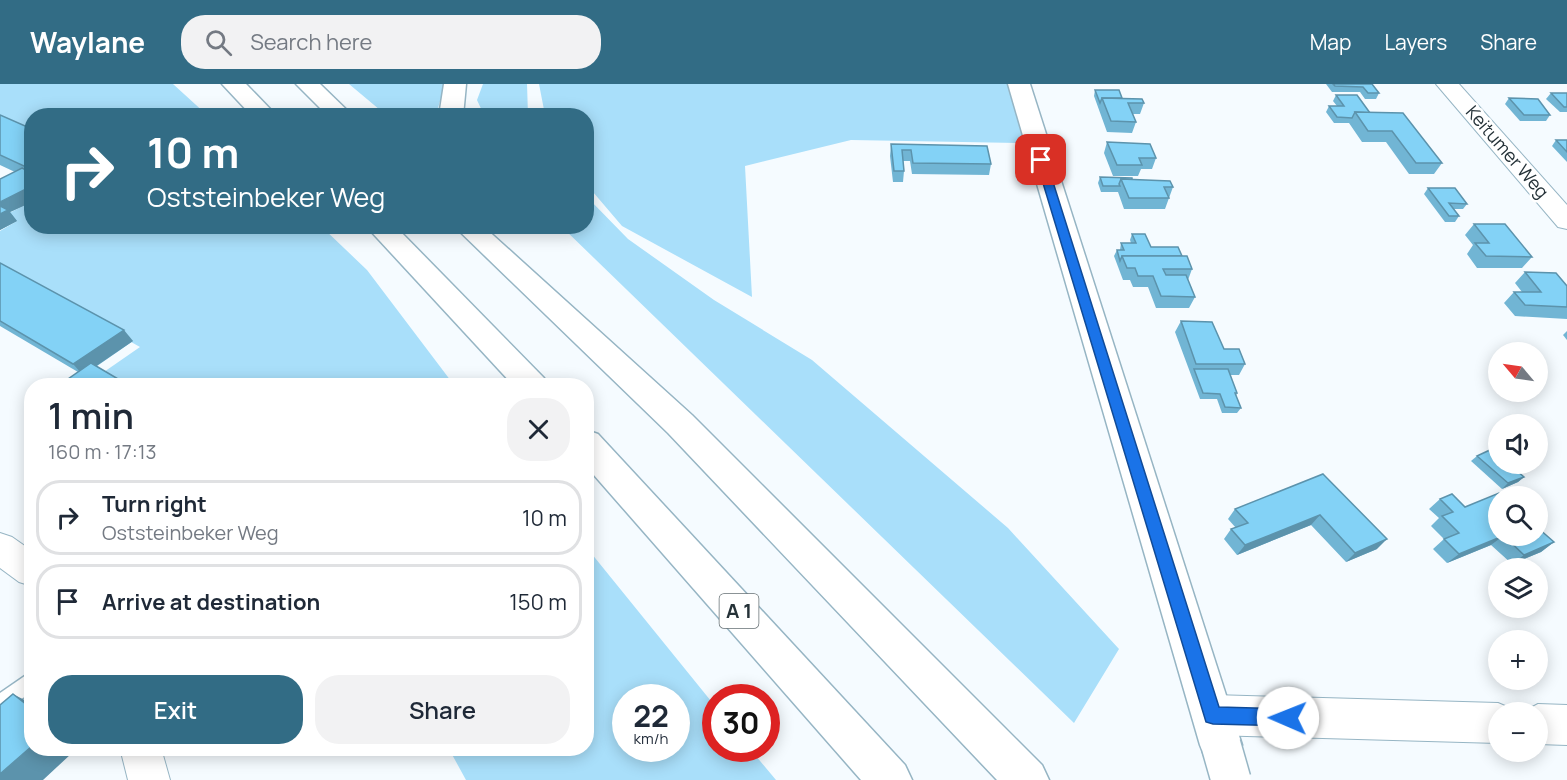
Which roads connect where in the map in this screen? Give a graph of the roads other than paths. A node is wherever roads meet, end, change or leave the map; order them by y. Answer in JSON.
{"nodes":[{"id":1,"x":233,"y":84,"type":"edge"},
{"id":2,"x":307,"y":84,"type":"edge"},
{"id":3,"x":455,"y":84,"type":"edge"},
{"id":4,"x":1019,"y":84,"type":"edge"},
{"id":5,"x":1447,"y":84,"type":"edge"},
{"id":6,"x":258,"y":108,"type":"edge"},
{"id":7,"x":333,"y":108,"type":"edge"},
{"id":8,"x":452,"y":108,"type":"edge"},
{"id":9,"x":1567,"y":221,"type":"edge"},
{"id":10,"x":387,"y":234,"type":"edge"},
{"id":11,"x":476,"y":234,"type":"edge"},
{"id":12,"x":499,"y":234,"type":"edge"},
{"id":13,"x":516,"y":270,"type":"junction"},
{"id":14,"x":525,"y":378,"type":"edge"},
{"id":15,"x":594,"y":452,"type":"edge"},
{"id":16,"x":0,"y":548,"type":"edge"},
{"id":17,"x":24,"y":565,"type":"edge"},
{"id":18,"x":24,"y":686,"type":"edge"},
{"id":19,"x":0,"y":704,"type":"edge"},
{"id":20,"x":1488,"y":724,"type":"edge"},
{"id":21,"x":1548,"y":724,"type":"edge"},
{"id":22,"x":1567,"y":725,"type":"edge"},
{"id":23,"x":1221,"y":747,"type":"edge"},
{"id":24,"x":142,"y":756,"type":"edge"},
{"id":25,"x":149,"y":780,"type":"edge"},
{"id":26,"x":890,"y":780,"type":"edge"},
{"id":27,"x":1027,"y":780,"type":"edge"}],
"edges":[{"from":1,"to":6,"type":"main road"},
{"from":2,"to":7,"type":"main road"},
{"from":3,"to":8,"type":"main road"},
{"from":4,"to":23,"type":"main road"},
{"from":5,"to":9,"type":"street","name":"Keitumer Weg"},
{"from":10,"to":14,"type":"main road"},
{"from":11,"to":13,"type":"main road"},
{"from":12,"to":13,"type":"main road"},
{"from":13,"to":27,"type":"main road"},
{"from":15,"to":26,"type":"main road","number":"A 1"},
{"from":16,"to":17,"type":"street"},
{"from":18,"to":19,"type":"lane"},
{"from":20,"to":23,"type":"street"},
{"from":21,"to":22,"type":"street"},
{"from":24,"to":25,"type":"street"}]}
